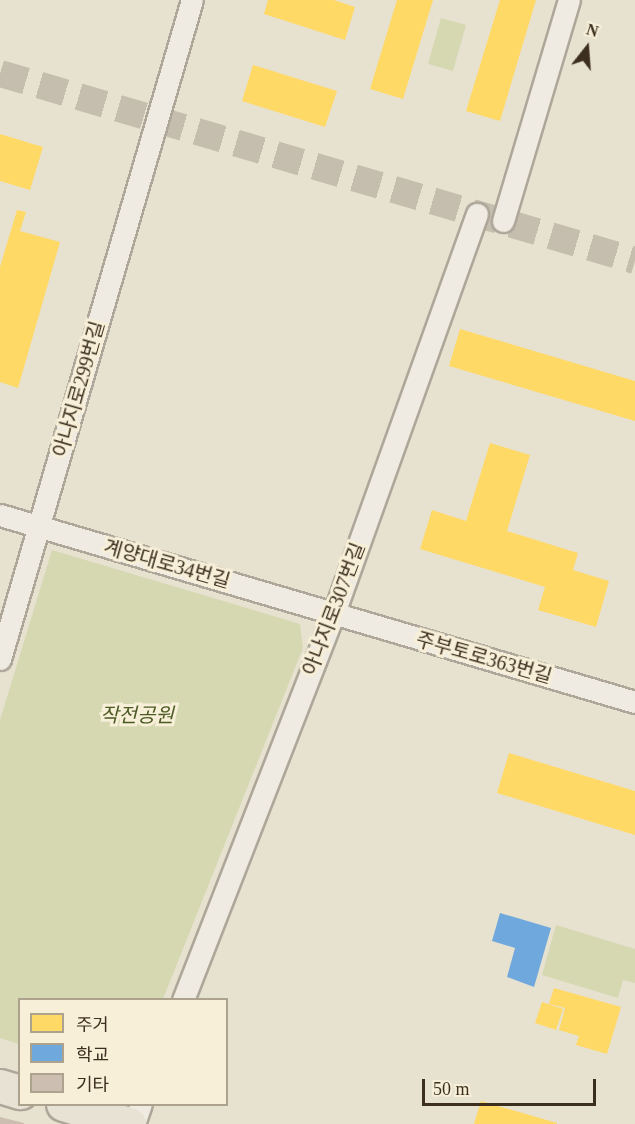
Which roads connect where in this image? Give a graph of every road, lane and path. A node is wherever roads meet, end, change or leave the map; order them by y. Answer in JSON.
{"nodes":[{"id":1,"x":192,"y":0,"type":"edge"},
{"id":2,"x":569,"y":0,"type":"edge"},
{"id":3,"x":477,"y":214,"type":"dead end"},
{"id":4,"x":503,"y":221,"type":"dead end"},
{"id":5,"x":0,"y":515,"type":"edge"},
{"id":6,"x":39,"y":527,"type":"junction"},
{"id":7,"x":334,"y":613,"type":"junction"},
{"id":8,"x":0,"y":659,"type":"edge"},
{"id":9,"x":635,"y":702,"type":"edge"},
{"id":10,"x":183,"y":998,"type":"edge"},
{"id":11,"x":0,"y":1086,"type":"edge"},
{"id":12,"x":18,"y":1091,"type":"edge"},
{"id":13,"x":70,"y":1106,"type":"edge"},
{"id":14,"x":140,"y":1106,"type":"edge"},
{"id":15,"x":132,"y":1124,"type":"edge"}],
"edges":[{"from":1,"to":6,"type":"street","name":"아나지로299번길"},
{"from":2,"to":4,"type":"street"},
{"from":3,"to":7,"type":"street","name":"아나지로307번길"},
{"from":5,"to":6,"type":"street","name":"계양대로34번길"},
{"from":6,"to":7,"type":"street","name":"계양대로34번길"},
{"from":6,"to":8,"type":"street","name":"아나지로299번길"},
{"from":7,"to":9,"type":"street","name":"주부토로363번길"},
{"from":7,"to":10,"type":"street","name":"아나지로307번길"},
{"from":11,"to":12,"type":"main road"},
{"from":13,"to":15,"type":"main road"},
{"from":14,"to":15,"type":"street"}]}
